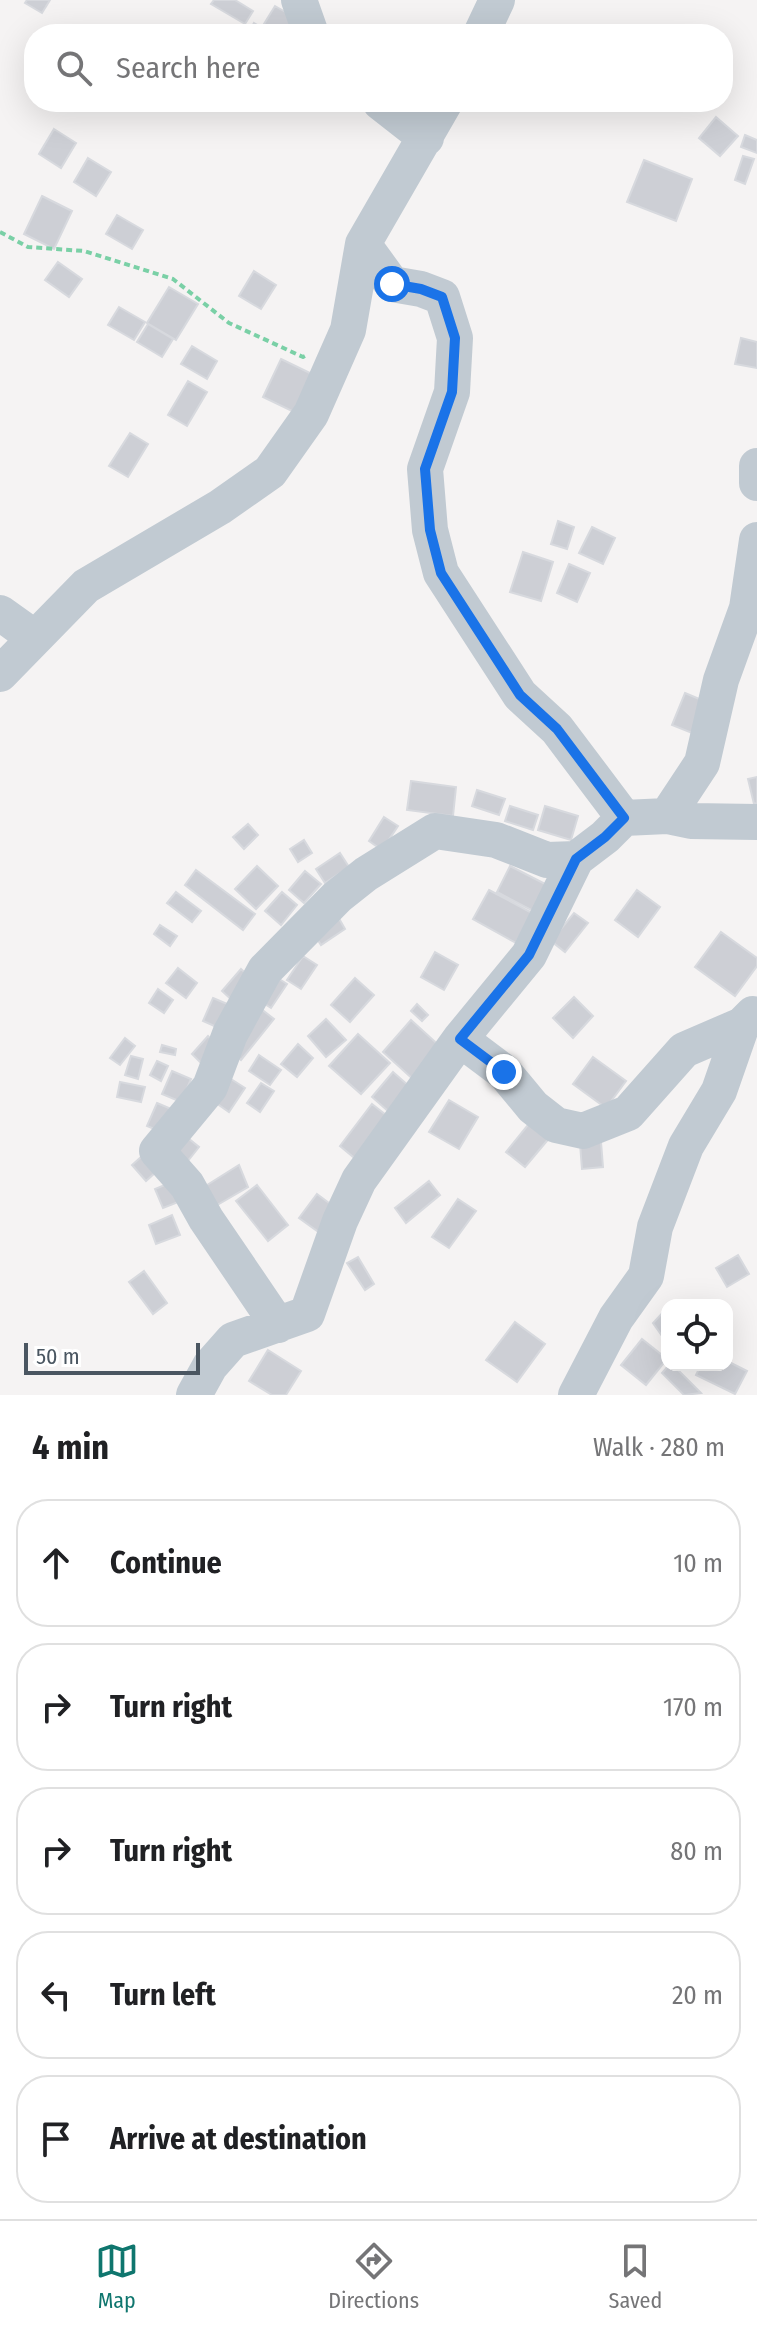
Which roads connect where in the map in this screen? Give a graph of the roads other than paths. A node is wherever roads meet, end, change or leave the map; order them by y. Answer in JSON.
{"nodes":[{"id":1,"x":299,"y":0,"type":"edge"},
{"id":2,"x":497,"y":0,"type":"edge"},
{"id":3,"x":307,"y":24,"type":"edge"},
{"id":4,"x":486,"y":24,"type":"edge"},
{"id":5,"x":393,"y":112,"type":"edge"},
{"id":6,"x":440,"y":112,"type":"edge"},
{"id":7,"x":426,"y":138,"type":"junction"},
{"id":8,"x":363,"y":244,"type":"junction"},
{"id":9,"x":757,"y":466,"type":"edge"},
{"id":10,"x":757,"y":483,"type":"edge"},
{"id":11,"x":757,"y":540,"type":"edge"},
{"id":12,"x":0,"y":613,"type":"edge"},
{"id":13,"x":35,"y":638,"type":"junction"},
{"id":14,"x":0,"y":674,"type":"edge"},
{"id":15,"x":667,"y":816,"type":"junction"},
{"id":16,"x":624,"y":818,"type":"junction"},
{"id":17,"x":757,"y":822,"type":"edge"},
{"id":18,"x":576,"y":859,"type":"junction"},
{"id":19,"x":750,"y":1018,"type":"edge"},
{"id":20,"x":460,"y":1039,"type":"junction"},
{"id":21,"x":278,"y":1325,"type":"junction"},
{"id":22,"x":194,"y":1395,"type":"edge"},
{"id":23,"x":576,"y":1395,"type":"edge"}],
"edges":[{"from":1,"to":3,"type":"street"},
{"from":2,"to":4,"type":"street"},
{"from":5,"to":7,"type":"street"},
{"from":6,"to":7,"type":"street"},
{"from":7,"to":8,"type":"street"},
{"from":8,"to":13,"type":"street"},
{"from":8,"to":16,"type":"street"},
{"from":9,"to":10,"type":"street"},
{"from":11,"to":15,"type":"street"},
{"from":12,"to":13,"type":"street"},
{"from":13,"to":14,"type":"street"},
{"from":15,"to":16,"type":"street"},
{"from":15,"to":17,"type":"street"},
{"from":16,"to":18,"type":"street"},
{"from":18,"to":20,"type":"street"},
{"from":18,"to":21,"type":"street"},
{"from":19,"to":20,"type":"street"},
{"from":19,"to":23,"type":"street"},
{"from":20,"to":21,"type":"street"},
{"from":21,"to":22,"type":"street"}]}
